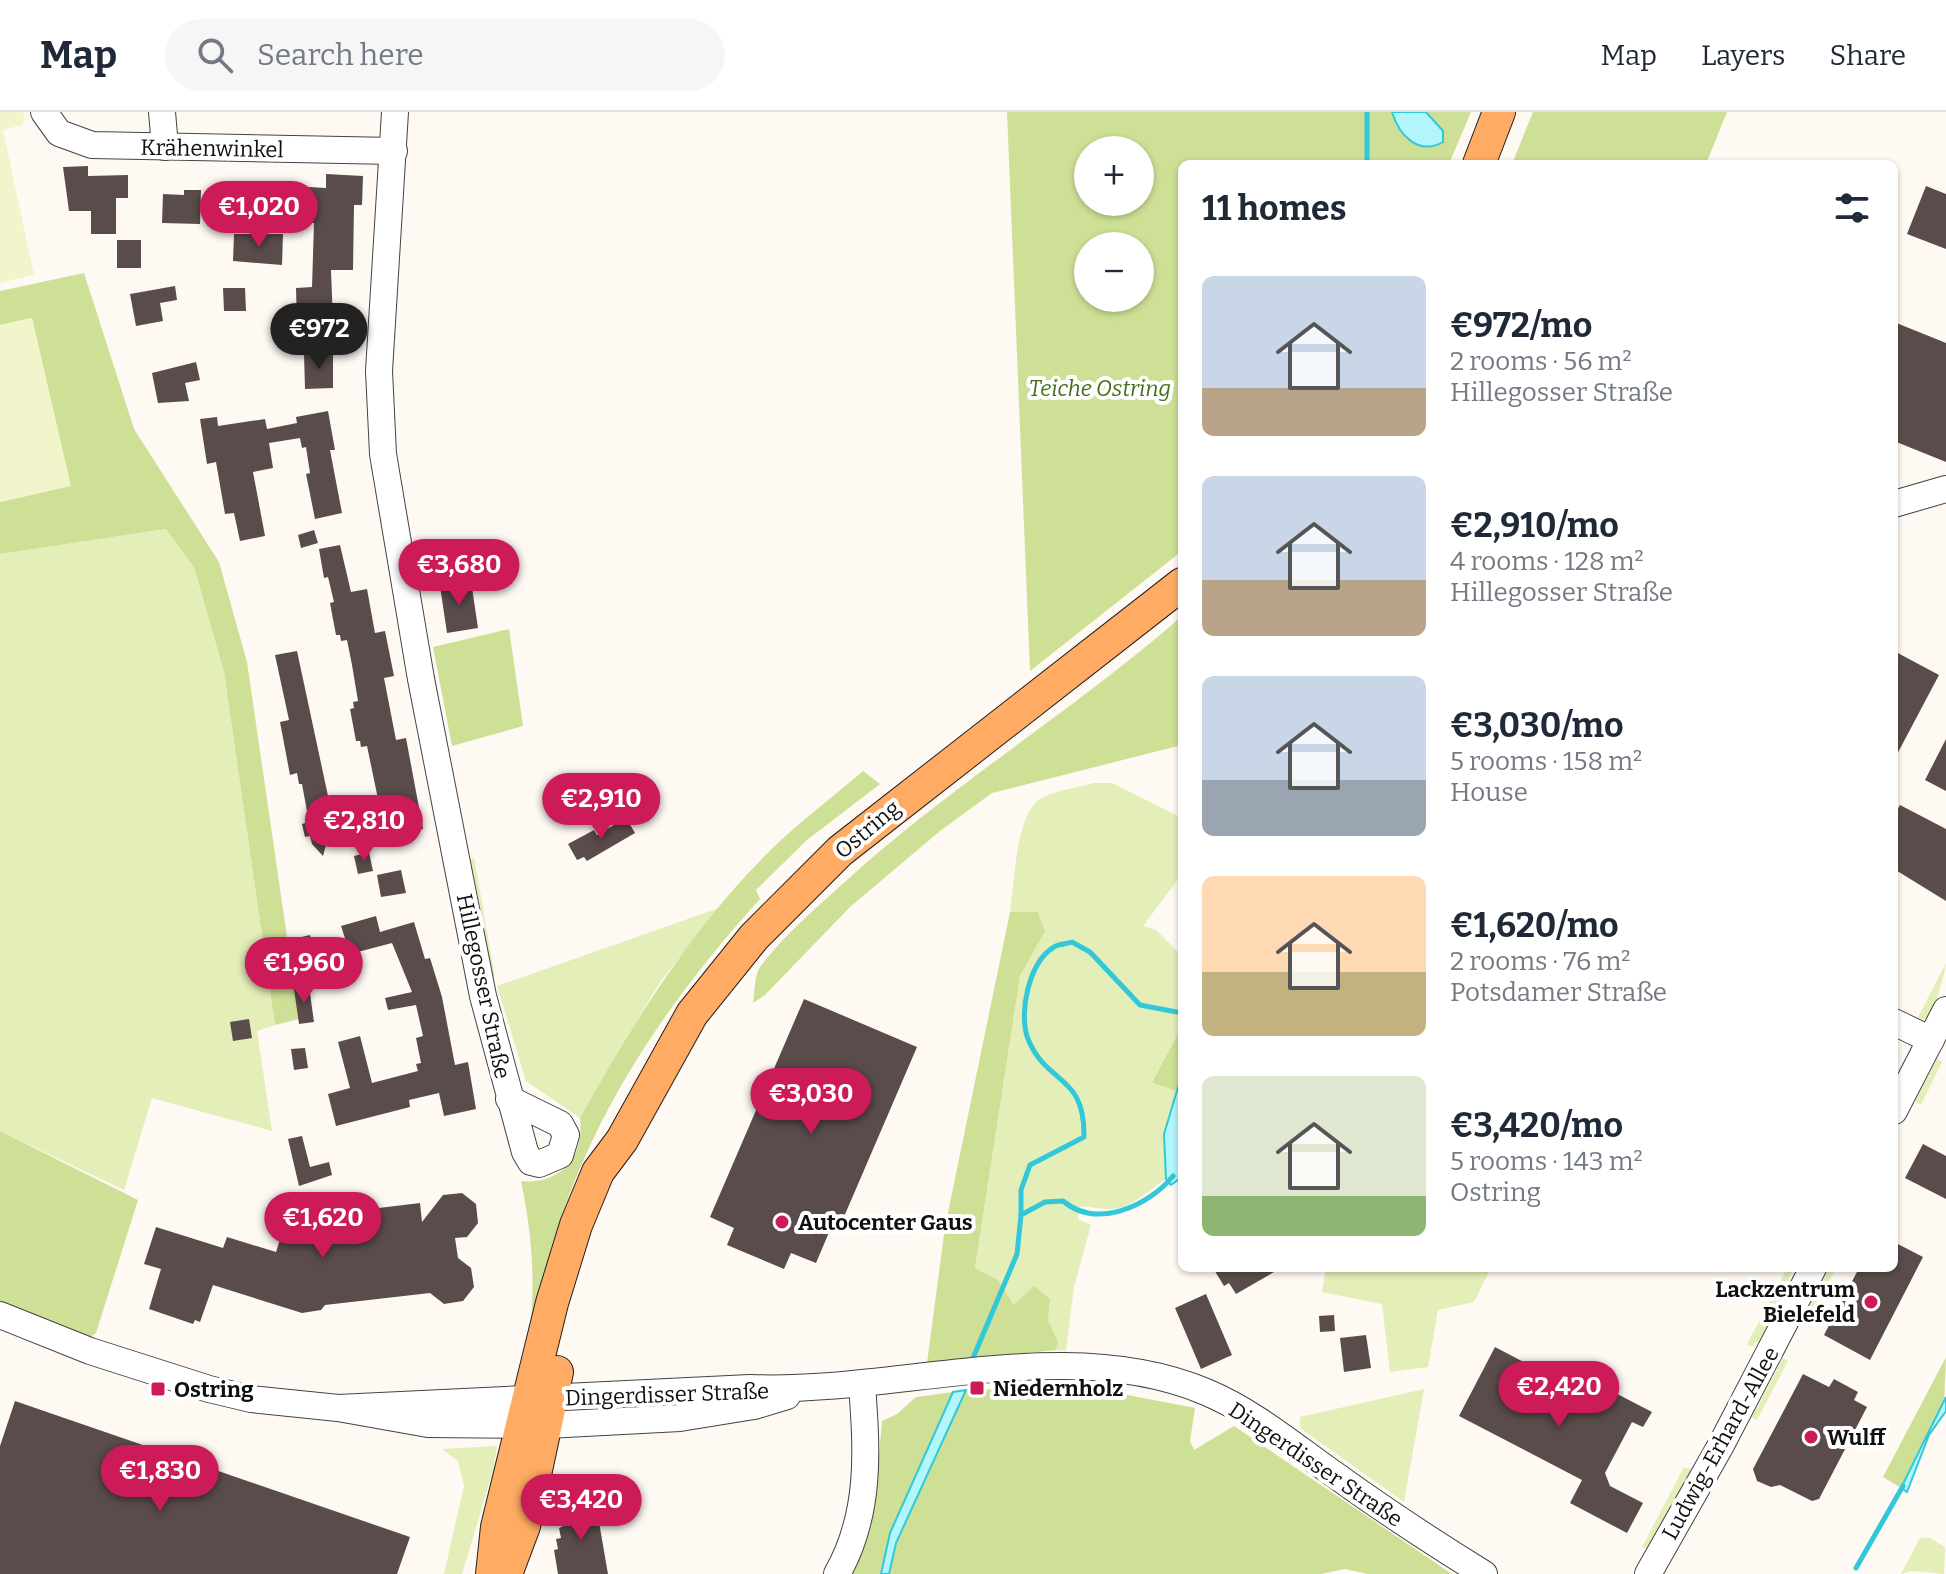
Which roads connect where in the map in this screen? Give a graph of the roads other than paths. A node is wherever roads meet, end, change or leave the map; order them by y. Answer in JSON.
{"nodes":[{"id":1,"x":44,"y":112,"type":"edge"},
{"id":2,"x":162,"y":112,"type":"edge"},
{"id":3,"x":395,"y":112,"type":"edge"},
{"id":4,"x":1499,"y":112,"type":"edge"},
{"id":5,"x":165,"y":147,"type":"junction"},
{"id":6,"x":394,"y":151,"type":"junction"},
{"id":7,"x":1481,"y":160,"type":"edge"},
{"id":8,"x":1946,"y":489,"type":"edge"},
{"id":9,"x":1898,"y":503,"type":"edge"},
{"id":10,"x":1178,"y":587,"type":"edge"},
{"id":11,"x":1946,"y":1010,"type":"edge"},
{"id":12,"x":1898,"y":1024,"type":"edge"},
{"id":13,"x":1931,"y":1040,"type":"junction"},
{"id":14,"x":509,"y":1099,"type":"dead end"},
{"id":15,"x":1898,"y":1103,"type":"edge"},
{"id":16,"x":1811,"y":1272,"type":"edge"},
{"id":17,"x":0,"y":1315,"type":"edge"},
{"id":18,"x":862,"y":1385,"type":"junction"},
{"id":19,"x":538,"y":1412,"type":"junction"},
{"id":20,"x":492,"y":1574,"type":"edge"},
{"id":21,"x":506,"y":1574,"type":"edge"},
{"id":22,"x":837,"y":1574,"type":"edge"},
{"id":23,"x":1484,"y":1574,"type":"edge"},
{"id":24,"x":1648,"y":1574,"type":"edge"}],
"edges":[{"from":1,"to":5,"type":"street","name":"Krähenwinkel"},
{"from":2,"to":5,"type":"street"},
{"from":3,"to":6,"type":"street","name":"Hillegosser Straße"},
{"from":4,"to":7,"type":"main road"},
{"from":5,"to":6,"type":"street","name":"Krähenwinkel"},
{"from":6,"to":14,"type":"street","name":"Hillegosser Straße"},
{"from":8,"to":9,"type":"street"},
{"from":10,"to":19,"type":"main road","name":"Ostring"},
{"from":11,"to":13,"type":"street"},
{"from":12,"to":13,"type":"street"},
{"from":13,"to":15,"type":"street"},
{"from":16,"to":24,"type":"street","name":"Ludwig-Erhard-Allee"},
{"from":17,"to":19,"type":"street","name":"Dingerdisser Straße"},
{"from":18,"to":19,"type":"street","name":"Dingerdisser Straße"},
{"from":18,"to":22,"type":"street"},
{"from":18,"to":23,"type":"street","name":"Dingerdisser Straße"},
{"from":19,"to":20,"type":"main road","name":"Ostring"},
{"from":19,"to":21,"type":"main road","name":"Ostring"}]}
